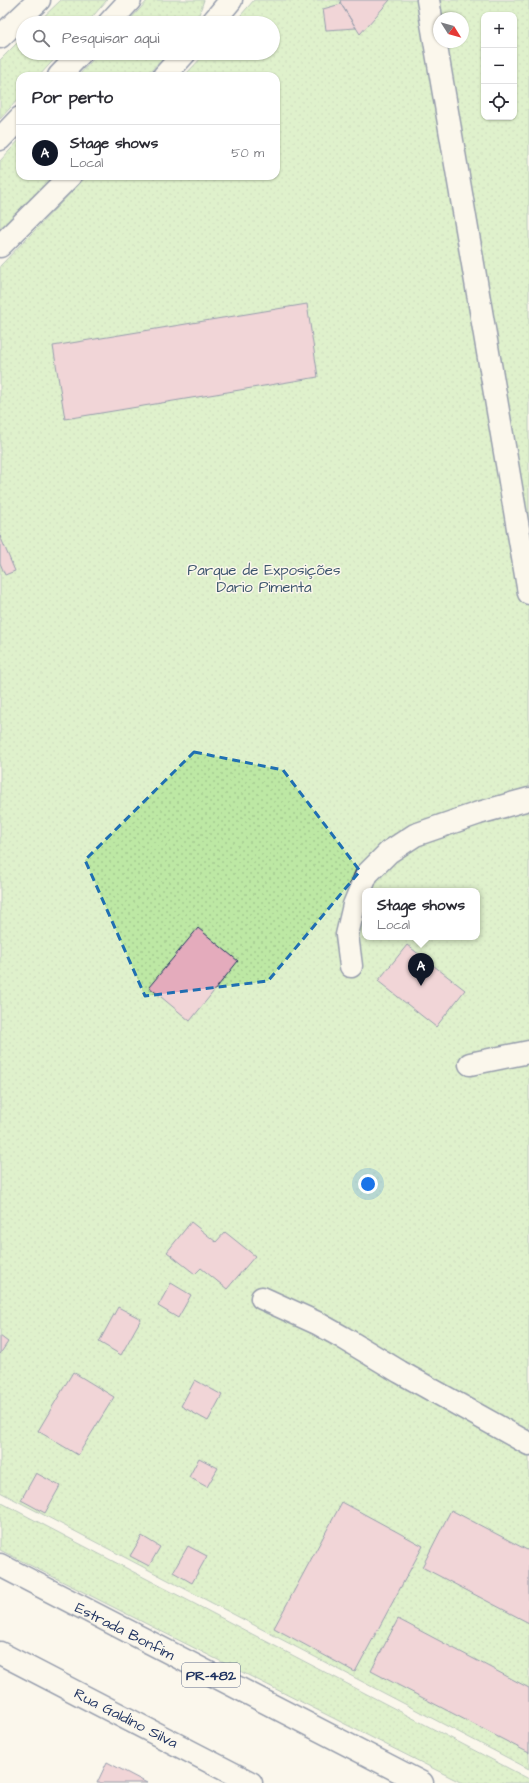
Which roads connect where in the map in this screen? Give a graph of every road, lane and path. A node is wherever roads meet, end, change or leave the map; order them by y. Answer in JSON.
{"nodes":[{"id":1,"x":39,"y":0,"type":"edge"},
{"id":2,"x":130,"y":0,"type":"edge"},
{"id":3,"x":231,"y":0,"type":"edge"},
{"id":4,"x":428,"y":0,"type":"edge"},
{"id":5,"x":22,"y":16,"type":"edge"},
{"id":6,"x":115,"y":16,"type":"edge"},
{"id":7,"x":218,"y":16,"type":"edge"},
{"id":8,"x":16,"y":22,"type":"edge"},
{"id":9,"x":0,"y":37,"type":"edge"},
{"id":10,"x":74,"y":60,"type":"edge"},
{"id":11,"x":179,"y":60,"type":"edge"},
{"id":12,"x":63,"y":72,"type":"edge"},
{"id":13,"x":168,"y":72,"type":"edge"},
{"id":14,"x":16,"y":122,"type":"edge"},
{"id":15,"x":0,"y":139,"type":"edge"},
{"id":16,"x":66,"y":180,"type":"edge"},
{"id":17,"x":0,"y":246,"type":"edge"},
{"id":18,"x":529,"y":593,"type":"edge"},
{"id":19,"x":529,"y":799,"type":"edge"},
{"id":20,"x":351,"y":966,"type":"dead end"},
{"id":21,"x":529,"y":1052,"type":"edge"},
{"id":22,"x":470,"y":1064,"type":"dead end"},
{"id":23,"x":262,"y":1298,"type":"dead end"},
{"id":24,"x":529,"y":1444,"type":"edge"},
{"id":25,"x":0,"y":1565,"type":"edge"},
{"id":26,"x":0,"y":1653,"type":"edge"},
{"id":27,"x":252,"y":1783,"type":"edge"},
{"id":28,"x":422,"y":1783,"type":"edge"}],
"edges":[{"from":1,"to":5,"type":"main road"},
{"from":2,"to":6,"type":"main road"},
{"from":3,"to":7,"type":"main road"},
{"from":4,"to":18,"type":"main road"},
{"from":8,"to":9,"type":"main road"},
{"from":10,"to":12,"type":"main road"},
{"from":11,"to":13,"type":"main road"},
{"from":14,"to":15,"type":"main road"},
{"from":16,"to":17,"type":"main road"},
{"from":19,"to":20,"type":"main road"},
{"from":21,"to":22,"type":"main road"},
{"from":23,"to":24,"type":"main road"},
{"from":25,"to":28,"type":"main road","name":"Estrada Bonfim","number":"PR-482"},
{"from":26,"to":27,"type":"main road","name":"Rua Galdino Silva"}]}
